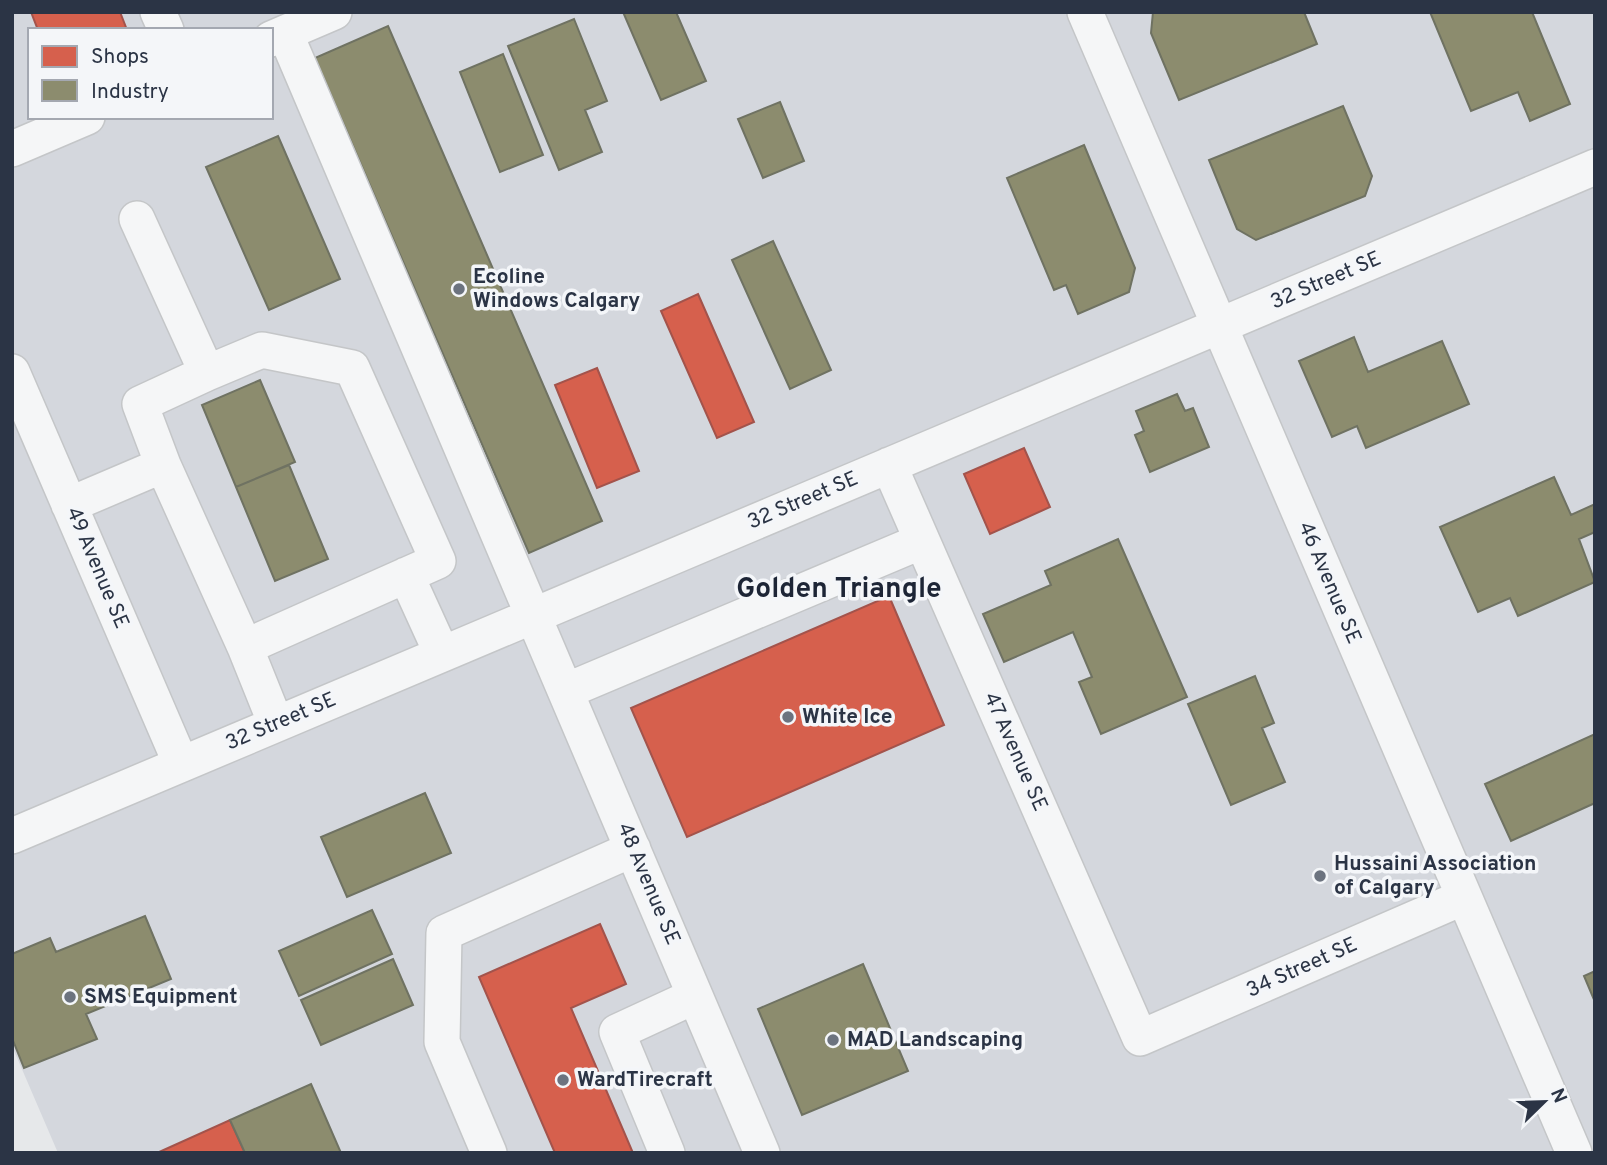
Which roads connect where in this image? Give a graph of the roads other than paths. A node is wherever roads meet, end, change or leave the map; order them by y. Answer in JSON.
{"nodes":[{"id":1,"x":158,"y":12,"type":"edge"},
{"id":2,"x":334,"y":12,"type":"edge"},
{"id":3,"x":1085,"y":12,"type":"edge"},
{"id":4,"x":165,"y":28,"type":"edge"},
{"id":5,"x":278,"y":36,"type":"edge"},
{"id":6,"x":82,"y":119,"type":"edge"},
{"id":7,"x":12,"y":149,"type":"edge"},
{"id":8,"x":1595,"y":167,"type":"edge"},
{"id":9,"x":137,"y":219,"type":"dead end"},
{"id":10,"x":1219,"y":326,"type":"junction"},
{"id":11,"x":12,"y":372,"type":"edge"},
{"id":12,"x":207,"y":373,"type":"junction"},
{"id":13,"x":163,"y":465,"type":"junction"},
{"id":14,"x":889,"y":465,"type":"junction"},
{"id":15,"x":69,"y":505,"type":"junction"},
{"id":16,"x":922,"y":541,"type":"junction"},
{"id":17,"x":405,"y":575,"type":"junction"},
{"id":18,"x":534,"y":615,"type":"junction"},
{"id":19,"x":245,"y":647,"type":"junction"},
{"id":20,"x":442,"y":654,"type":"junction"},
{"id":21,"x":566,"y":691,"type":"junction"},
{"id":22,"x":276,"y":724,"type":"junction"},
{"id":23,"x":181,"y":764,"type":"junction"},
{"id":24,"x":12,"y":836,"type":"edge"},
{"id":25,"x":633,"y":849,"type":"junction"},
{"id":26,"x":1464,"y":897,"type":"junction"},
{"id":27,"x":695,"y":996,"type":"junction"},
{"id":28,"x":1140,"y":1038,"type":"joint"},
{"id":29,"x":752,"y":1150,"type":"edge"},
{"id":30,"x":489,"y":1153,"type":"edge"},
{"id":31,"x":667,"y":1153,"type":"edge"},
{"id":32,"x":1574,"y":1153,"type":"edge"}],
"edges":[{"from":1,"to":4,"type":"street"},
{"from":2,"to":5,"type":"street"},
{"from":3,"to":10,"type":"street","name":"46 Avenue SE"},
{"from":5,"to":18,"type":"street","name":"48 Avenue SE"},
{"from":6,"to":7,"type":"street"},
{"from":8,"to":10,"type":"street","name":"32 Street SE"},
{"from":9,"to":12,"type":"street"},
{"from":10,"to":14,"type":"street","name":"32 Street SE"},
{"from":10,"to":26,"type":"street","name":"46 Avenue SE"},
{"from":11,"to":15,"type":"street","name":"49 Avenue SE"},
{"from":12,"to":13,"type":"street"},
{"from":12,"to":17,"type":"street"},
{"from":13,"to":15,"type":"street"},
{"from":13,"to":19,"type":"street"},
{"from":14,"to":16,"type":"street","name":"47 Avenue SE"},
{"from":14,"to":18,"type":"street","name":"32 Street SE"},
{"from":15,"to":23,"type":"street","name":"49 Avenue SE"},
{"from":16,"to":21,"type":"street"},
{"from":16,"to":28,"type":"street","name":"47 Avenue SE"},
{"from":17,"to":19,"type":"street"},
{"from":17,"to":20,"type":"street"},
{"from":18,"to":20,"type":"street","name":"32 Street SE"},
{"from":18,"to":21,"type":"street","name":"48 Avenue SE"},
{"from":19,"to":22,"type":"street"},
{"from":20,"to":22,"type":"street","name":"32 Street SE"},
{"from":21,"to":25,"type":"street","name":"48 Avenue SE"},
{"from":22,"to":23,"type":"street","name":"32 Street SE"},
{"from":23,"to":24,"type":"street","name":"32 Street SE"},
{"from":25,"to":27,"type":"street","name":"48 Avenue SE"},
{"from":25,"to":30,"type":"street"},
{"from":26,"to":28,"type":"street","name":"34 Street SE"},
{"from":26,"to":32,"type":"street","name":"46 Avenue SE"},
{"from":27,"to":29,"type":"street","name":"48 Avenue SE"},
{"from":27,"to":31,"type":"street"}]}
